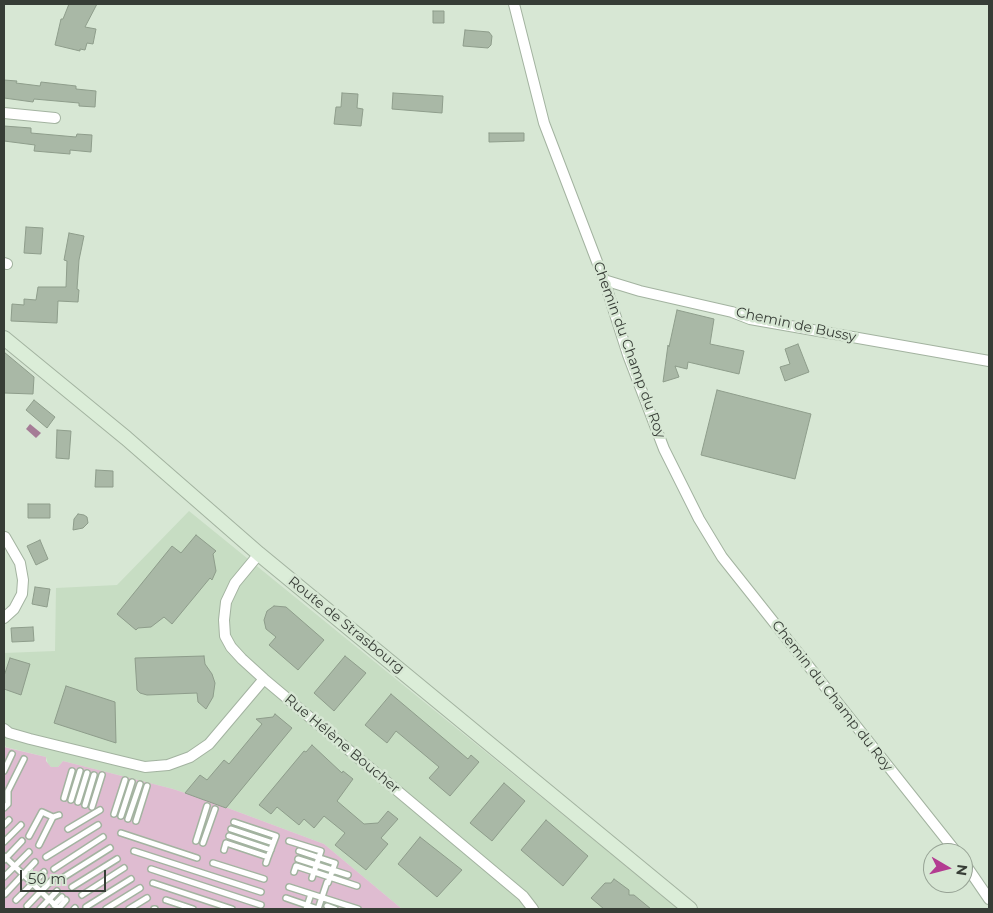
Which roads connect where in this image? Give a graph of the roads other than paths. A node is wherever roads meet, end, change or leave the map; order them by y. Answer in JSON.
{"nodes":[{"id":1,"x":514,"y":4,"type":"edge"},
{"id":2,"x":4,"y":113,"type":"edge"},
{"id":3,"x":55,"y":118,"type":"dead end"},
{"id":4,"x":604,"y":280,"type":"junction"},
{"id":5,"x":4,"y":338,"type":"edge"},
{"id":6,"x":989,"y":361,"type":"edge"},
{"id":7,"x":5,"y":537,"type":"dead end"},
{"id":8,"x":259,"y":554,"type":"junction"},
{"id":9,"x":4,"y":618,"type":"edge"},
{"id":10,"x":264,"y":679,"type":"junction"},
{"id":11,"x":4,"y":729,"type":"edge"},
{"id":12,"x":12,"y":754,"type":"dead end"},
{"id":13,"x":24,"y":759,"type":"dead end"},
{"id":14,"x":4,"y":771,"type":"edge"},
{"id":15,"x":72,"y":771,"type":"dead end"},
{"id":16,"x":80,"y":771,"type":"dead end"},
{"id":17,"x":87,"y":773,"type":"dead end"},
{"id":18,"x":94,"y":775,"type":"dead end"},
{"id":19,"x":102,"y":775,"type":"dead end"},
{"id":20,"x":125,"y":780,"type":"dead end"},
{"id":21,"x":132,"y":782,"type":"dead end"},
{"id":22,"x":140,"y":784,"type":"dead end"},
{"id":23,"x":147,"y":786,"type":"dead end"},
{"id":24,"x":6,"y":791,"type":"edge"},
{"id":25,"x":64,"y":798,"type":"dead end"},
{"id":26,"x":71,"y":800,"type":"dead end"},
{"id":27,"x":78,"y":802,"type":"dead end"},
{"id":28,"x":85,"y":804,"type":"dead end"},
{"id":29,"x":207,"y":806,"type":"dead end"},
{"id":30,"x":92,"y":807,"type":"dead end"},
{"id":31,"x":4,"y":808,"type":"edge"},
{"id":32,"x":215,"y":808,"type":"dead end"},
{"id":33,"x":100,"y":810,"type":"dead end"},
{"id":34,"x":114,"y":814,"type":"dead end"},
{"id":35,"x":59,"y":815,"type":"dead end"},
{"id":36,"x":121,"y":816,"type":"dead end"},
{"id":37,"x":53,"y":817,"type":"junction"},
{"id":38,"x":128,"y":819,"type":"dead end"},
{"id":39,"x":9,"y":820,"type":"dead end"},
{"id":40,"x":136,"y":821,"type":"dead end"},
{"id":41,"x":234,"y":822,"type":"dead end"},
{"id":42,"x":4,"y":825,"type":"edge"},
{"id":43,"x":21,"y":825,"type":"dead end"},
{"id":44,"x":98,"y":825,"type":"dead end"},
{"id":45,"x":68,"y":829,"type":"dead end"},
{"id":46,"x":231,"y":829,"type":"dead end"},
{"id":47,"x":255,"y":829,"type":"junction"},
{"id":48,"x":121,"y":833,"type":"dead end"},
{"id":49,"x":29,"y":836,"type":"dead end"},
{"id":50,"x":229,"y":836,"type":"dead end"},
{"id":51,"x":252,"y":836,"type":"junction"},
{"id":52,"x":103,"y":837,"type":"dead end"},
{"id":53,"x":289,"y":840,"type":"dead end"},
{"id":54,"x":22,"y":841,"type":"dead end"},
{"id":55,"x":196,"y":841,"type":"dead end"},
{"id":56,"x":4,"y":842,"type":"edge"},
{"id":57,"x":203,"y":843,"type":"dead end"},
{"id":58,"x":250,"y":843,"type":"junction"},
{"id":59,"x":273,"y":843,"type":"junction"},
{"id":60,"x":949,"y":843,"type":"edge"},
{"id":61,"x":39,"y":845,"type":"dead end"},
{"id":62,"x":110,"y":848,"type":"dead end"},
{"id":63,"x":224,"y":850,"type":"dead end"},
{"id":64,"x":248,"y":850,"type":"junction"},
{"id":65,"x":271,"y":850,"type":"junction"},
{"id":66,"x":134,"y":851,"type":"dead end"},
{"id":67,"x":29,"y":852,"type":"dead end"},
{"id":68,"x":299,"y":852,"type":"dead end"},
{"id":69,"x":46,"y":857,"type":"dead end"},
{"id":70,"x":245,"y":857,"type":"dead end"},
{"id":71,"x":268,"y":857,"type":"junction"},
{"id":72,"x":4,"y":858,"type":"edge"},
{"id":73,"x":197,"y":858,"type":"dead end"},
{"id":74,"x":319,"y":858,"type":"junction"},
{"id":75,"x":117,"y":859,"type":"dead end"},
{"id":76,"x":298,"y":859,"type":"dead end"},
{"id":77,"x":35,"y":862,"type":"dead end"},
{"id":78,"x":213,"y":863,"type":"dead end"},
{"id":79,"x":266,"y":864,"type":"dead end"},
{"id":80,"x":316,"y":865,"type":"junction"},
{"id":81,"x":14,"y":866,"type":"junction"},
{"id":82,"x":124,"y":868,"type":"dead end"},
{"id":83,"x":54,"y":869,"type":"dead end"},
{"id":84,"x":151,"y":870,"type":"dead end"},
{"id":85,"x":332,"y":870,"type":"junction"},
{"id":86,"x":44,"y":872,"type":"dead end"},
{"id":87,"x":294,"y":872,"type":"dead end"},
{"id":88,"x":23,"y":875,"type":"junction"},
{"id":89,"x":313,"y":875,"type":"junction"},
{"id":90,"x":348,"y":875,"type":"dead end"},
{"id":91,"x":64,"y":876,"type":"dead end"},
{"id":92,"x":973,"y":876,"type":"edge"},
{"id":93,"x":4,"y":877,"type":"edge"},
{"id":94,"x":131,"y":879,"type":"dead end"},
{"id":95,"x":264,"y":879,"type":"dead end"},
{"id":96,"x":52,"y":880,"type":"dead end"},
{"id":97,"x":328,"y":881,"type":"junction"},
{"id":98,"x":32,"y":883,"type":"junction"},
{"id":99,"x":153,"y":883,"type":"dead end"},
{"id":100,"x":357,"y":886,"type":"dead end"},
{"id":101,"x":72,"y":887,"type":"dead end"},
{"id":102,"x":289,"y":887,"type":"dead end"},
{"id":103,"x":140,"y":888,"type":"dead end"},
{"id":104,"x":57,"y":891,"type":"dead end"},
{"id":105,"x":41,"y":892,"type":"junction"},
{"id":106,"x":261,"y":892,"type":"dead end"},
{"id":107,"x":5,"y":894,"type":"dead end"},
{"id":108,"x":311,"y":894,"type":"junction"},
{"id":109,"x":82,"y":895,"type":"dead end"},
{"id":110,"x":322,"y":897,"type":"junction"},
{"id":111,"x":64,"y":898,"type":"dead end"},
{"id":112,"x":147,"y":898,"type":"dead end"},
{"id":113,"x":286,"y":898,"type":"dead end"},
{"id":114,"x":989,"y":899,"type":"edge"},
{"id":115,"x":16,"y":900,"type":"dead end"},
{"id":116,"x":49,"y":900,"type":"junction"},
{"id":117,"x":166,"y":900,"type":"dead end"},
{"id":118,"x":261,"y":905,"type":"dead end"},
{"id":119,"x":27,"y":906,"type":"dead end"},
{"id":120,"x":326,"y":906,"type":"dead end"},
{"id":121,"x":57,"y":907,"type":"edge"},
{"id":122,"x":86,"y":907,"type":"dead end"},
{"id":123,"x":307,"y":907,"type":"edge"},
{"id":124,"x":40,"y":909,"type":"edge"},
{"id":125,"x":106,"y":909,"type":"edge"},
{"id":126,"x":129,"y":909,"type":"edge"},
{"id":127,"x":193,"y":909,"type":"edge"},
{"id":128,"x":232,"y":909,"type":"edge"},
{"id":129,"x":318,"y":909,"type":"edge"},
{"id":130,"x":335,"y":909,"type":"edge"},
{"id":131,"x":357,"y":909,"type":"edge"},
{"id":132,"x":533,"y":909,"type":"edge"},
{"id":133,"x":690,"y":909,"type":"edge"}],
"edges":[{"from":1,"to":4,"type":"street","name":"Chemin du Champ du Roy"},
{"from":2,"to":3,"type":"street"},
{"from":4,"to":6,"type":"street","name":"Chemin de Bussy"},
{"from":4,"to":60,"type":"street","name":"Chemin du Champ du Roy"},
{"from":5,"to":8,"type":"main road","name":"Route de Strasbourg"},
{"from":7,"to":9,"type":"street"},
{"from":8,"to":10,"type":"street","name":"Rue Hélène Boucher"},
{"from":8,"to":133,"type":"main road","name":"Route de Strasbourg"},
{"from":10,"to":11,"type":"street"},
{"from":10,"to":132,"type":"street","name":"Rue Hélène Boucher"},
{"from":12,"to":14,"type":"lane"},
{"from":13,"to":24,"type":"lane"},
{"from":15,"to":25,"type":"lane"},
{"from":16,"to":26,"type":"lane"},
{"from":17,"to":27,"type":"lane"},
{"from":18,"to":28,"type":"lane"},
{"from":19,"to":30,"type":"lane"},
{"from":20,"to":34,"type":"lane"},
{"from":21,"to":36,"type":"lane"},
{"from":22,"to":38,"type":"lane"},
{"from":23,"to":40,"type":"lane"},
{"from":24,"to":31,"type":"lane"},
{"from":29,"to":55,"type":"lane"},
{"from":32,"to":57,"type":"lane"},
{"from":33,"to":45,"type":"lane"},
{"from":35,"to":37,"type":"lane"},
{"from":37,"to":49,"type":"lane"},
{"from":37,"to":61,"type":"lane"},
{"from":39,"to":42,"type":"lane"},
{"from":41,"to":47,"type":"lane"},
{"from":43,"to":56,"type":"lane"},
{"from":44,"to":69,"type":"lane"},
{"from":46,"to":51,"type":"lane"},
{"from":47,"to":51,"type":"lane"},
{"from":47,"to":59,"type":"lane"},
{"from":48,"to":73,"type":"lane"},
{"from":50,"to":58,"type":"lane"},
{"from":51,"to":58,"type":"lane"},
{"from":51,"to":59,"type":"lane"},
{"from":52,"to":83,"type":"lane"},
{"from":53,"to":74,"type":"lane"},
{"from":54,"to":72,"type":"lane"},
{"from":58,"to":64,"type":"lane"},
{"from":58,"to":65,"type":"lane"},
{"from":59,"to":65,"type":"lane"},
{"from":62,"to":91,"type":"lane"},
{"from":63,"to":64,"type":"lane"},
{"from":64,"to":70,"type":"lane"},
{"from":64,"to":71,"type":"lane"},
{"from":65,"to":71,"type":"lane"},
{"from":66,"to":106,"type":"lane"},
{"from":67,"to":81,"type":"lane"},
{"from":68,"to":74,"type":"lane"},
{"from":71,"to":79,"type":"lane"},
{"from":72,"to":81,"type":"lane"},
{"from":74,"to":80,"type":"lane"},
{"from":74,"to":85,"type":"lane"},
{"from":75,"to":101,"type":"lane"},
{"from":76,"to":80,"type":"lane"},
{"from":77,"to":88,"type":"lane"},
{"from":78,"to":95,"type":"lane"},
{"from":80,"to":85,"type":"lane"},
{"from":80,"to":89,"type":"lane"},
{"from":81,"to":88,"type":"lane"},
{"from":81,"to":93,"type":"lane"},
{"from":82,"to":109,"type":"lane"},
{"from":84,"to":118,"type":"lane"},
{"from":85,"to":90,"type":"lane"},
{"from":85,"to":97,"type":"lane"},
{"from":86,"to":98,"type":"lane"},
{"from":87,"to":89,"type":"lane"},
{"from":88,"to":98,"type":"lane"},
{"from":88,"to":107,"type":"lane"},
{"from":89,"to":97,"type":"lane"},
{"from":92,"to":114,"type":"street"},
{"from":94,"to":122,"type":"lane"},
{"from":96,"to":105,"type":"lane"},
{"from":97,"to":100,"type":"lane"},
{"from":97,"to":110,"type":"lane"},
{"from":98,"to":105,"type":"lane"},
{"from":98,"to":115,"type":"lane"},
{"from":99,"to":128,"type":"lane"},
{"from":102,"to":108,"type":"lane"},
{"from":103,"to":125,"type":"lane"},
{"from":104,"to":116,"type":"lane"},
{"from":105,"to":116,"type":"lane"},
{"from":105,"to":119,"type":"lane"},
{"from":108,"to":110,"type":"lane"},
{"from":108,"to":123,"type":"lane"},
{"from":110,"to":129,"type":"lane"},
{"from":110,"to":131,"type":"lane"},
{"from":111,"to":121,"type":"lane"},
{"from":112,"to":126,"type":"lane"},
{"from":113,"to":123,"type":"lane"},
{"from":116,"to":121,"type":"lane"},
{"from":116,"to":124,"type":"lane"},
{"from":117,"to":127,"type":"lane"},
{"from":120,"to":130,"type":"lane"},
{"from":123,"to":129,"type":"lane"}]}
